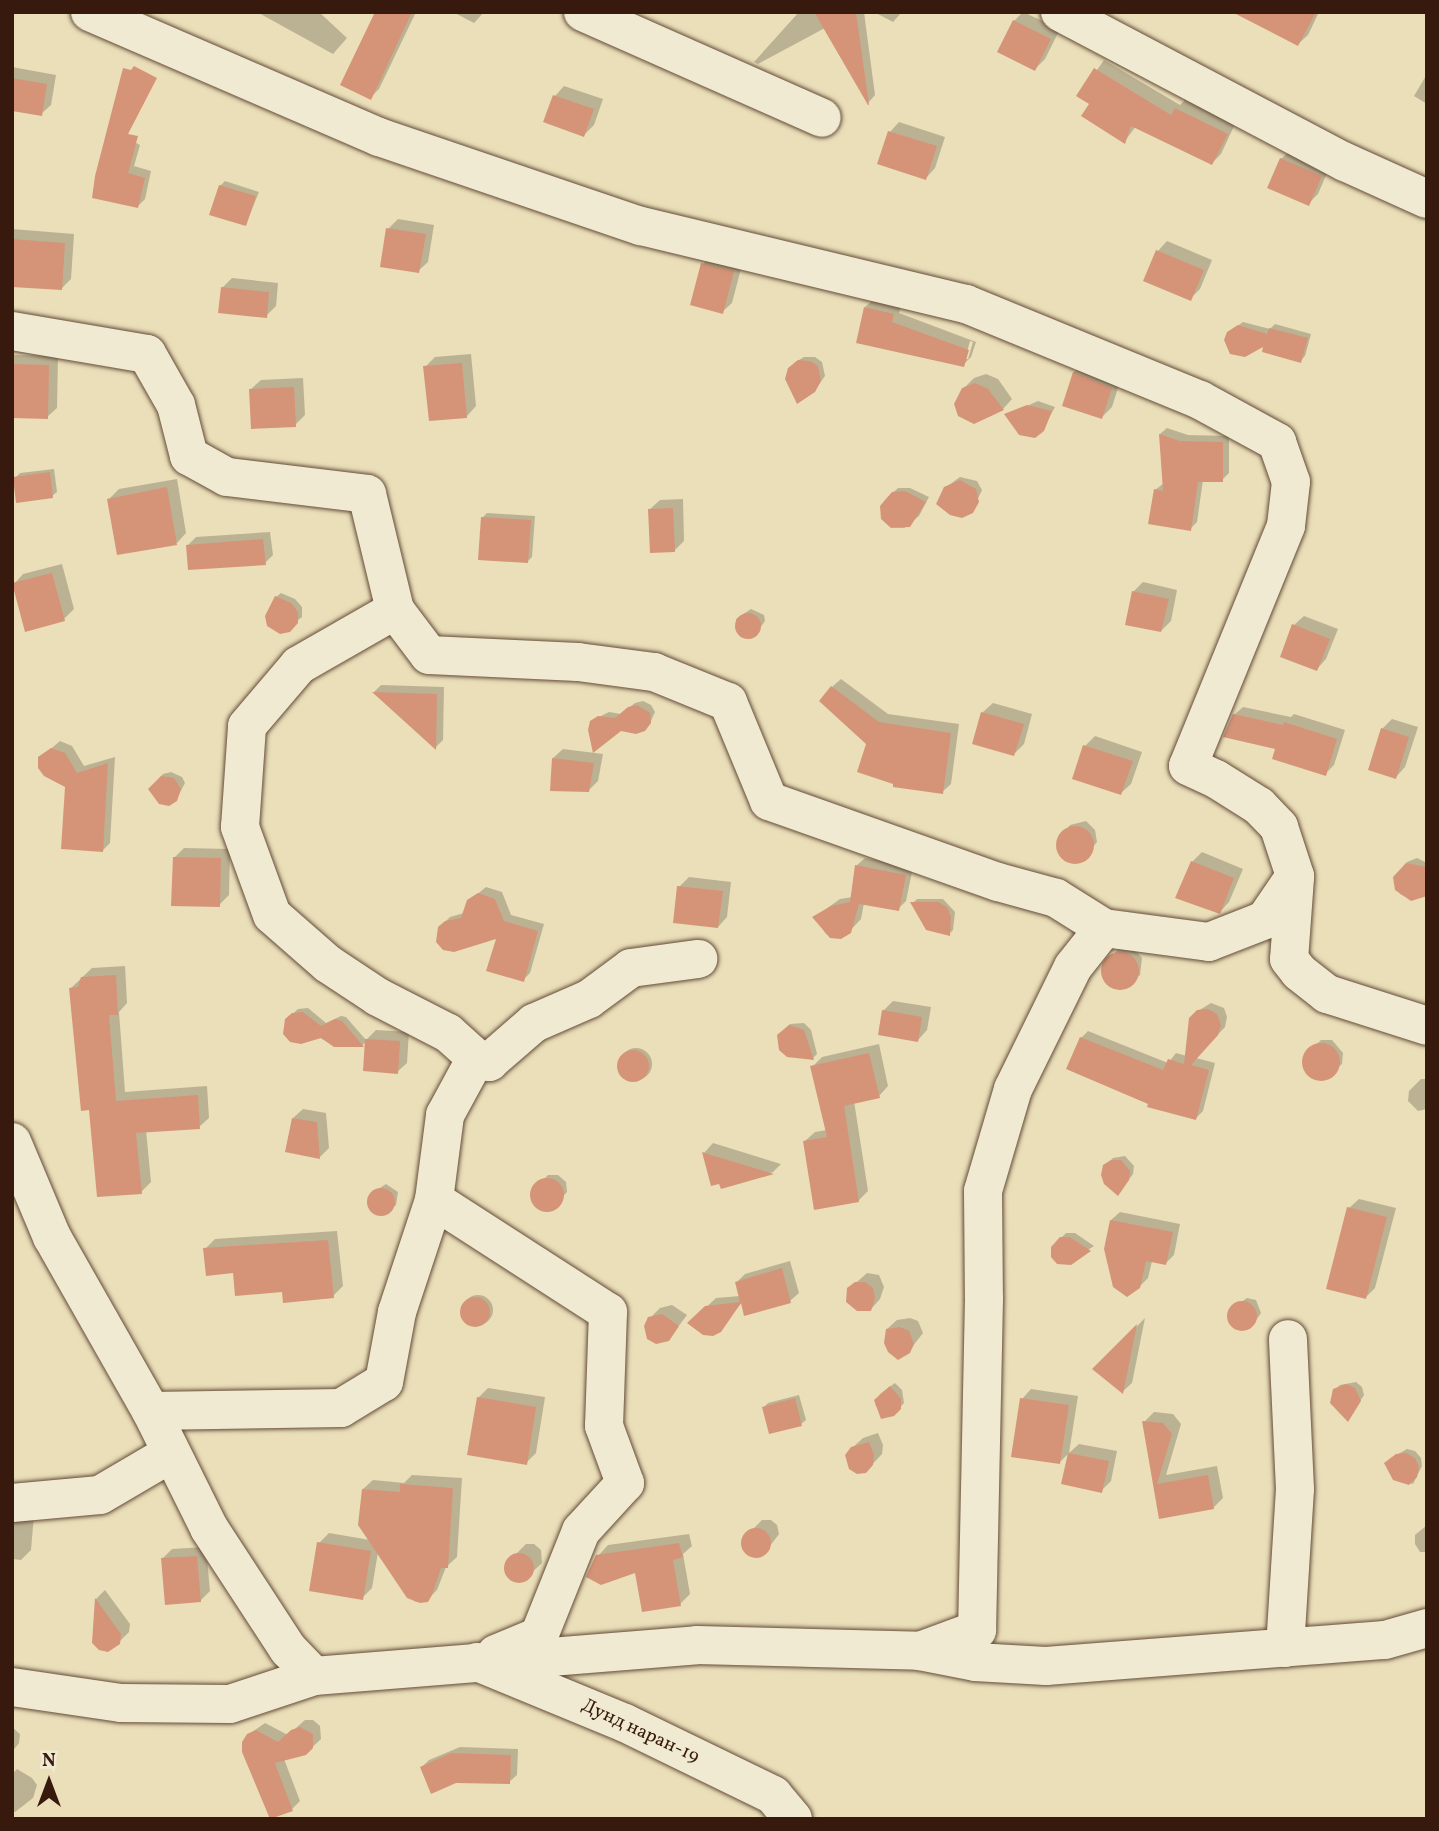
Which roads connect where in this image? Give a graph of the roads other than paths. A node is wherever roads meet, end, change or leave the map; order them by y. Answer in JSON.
{"nodes":[{"id":1,"x":90,"y":12,"type":"edge"},
{"id":2,"x":583,"y":12,"type":"edge"},
{"id":3,"x":1060,"y":12,"type":"edge"},
{"id":4,"x":822,"y":118,"type":"dead end"},
{"id":5,"x":1427,"y":199,"type":"edge"},
{"id":6,"x":12,"y":331,"type":"edge"},
{"id":7,"x":395,"y":610,"type":"junction"},
{"id":8,"x":1295,"y":876,"type":"junction"},
{"id":9,"x":1104,"y":928,"type":"junction"},
{"id":10,"x":698,"y":960,"type":"dead end"},
{"id":11,"x":1427,"y":1026,"type":"edge"},
{"id":12,"x":475,"y":1058,"type":"junction"},
{"id":13,"x":12,"y":1142,"type":"edge"},
{"id":14,"x":434,"y":1200,"type":"junction"},
{"id":15,"x":1288,"y":1339,"type":"dead end"},
{"id":16,"x":151,"y":1411,"type":"junction"},
{"id":17,"x":170,"y":1454,"type":"junction"},
{"id":18,"x":12,"y":1503,"type":"edge"},
{"id":19,"x":1427,"y":1628,"type":"edge"},
{"id":20,"x":1285,"y":1648,"type":"junction"},
{"id":21,"x":920,"y":1651,"type":"junction"},
{"id":22,"x":477,"y":1662,"type":"junction"},
{"id":23,"x":314,"y":1675,"type":"junction"},
{"id":24,"x":12,"y":1687,"type":"edge"},
{"id":25,"x":793,"y":1819,"type":"edge"}],
"edges":[{"from":1,"to":8,"type":"street"},
{"from":2,"to":4,"type":"street"},
{"from":3,"to":5,"type":"street"},
{"from":6,"to":7,"type":"street"},
{"from":7,"to":9,"type":"street"},
{"from":7,"to":12,"type":"street"},
{"from":8,"to":9,"type":"street"},
{"from":8,"to":11,"type":"street"},
{"from":9,"to":21,"type":"street"},
{"from":10,"to":12,"type":"street"},
{"from":12,"to":14,"type":"street"},
{"from":13,"to":16,"type":"street"},
{"from":14,"to":16,"type":"street"},
{"from":14,"to":22,"type":"street"},
{"from":15,"to":20,"type":"street"},
{"from":16,"to":17,"type":"street"},
{"from":17,"to":18,"type":"street"},
{"from":17,"to":23,"type":"street"},
{"from":19,"to":20,"type":"street"},
{"from":20,"to":21,"type":"street"},
{"from":21,"to":22,"type":"street"},
{"from":22,"to":23,"type":"street"},
{"from":22,"to":25,"type":"street","name":"Дунд наран-19"},
{"from":23,"to":24,"type":"street"}]}
